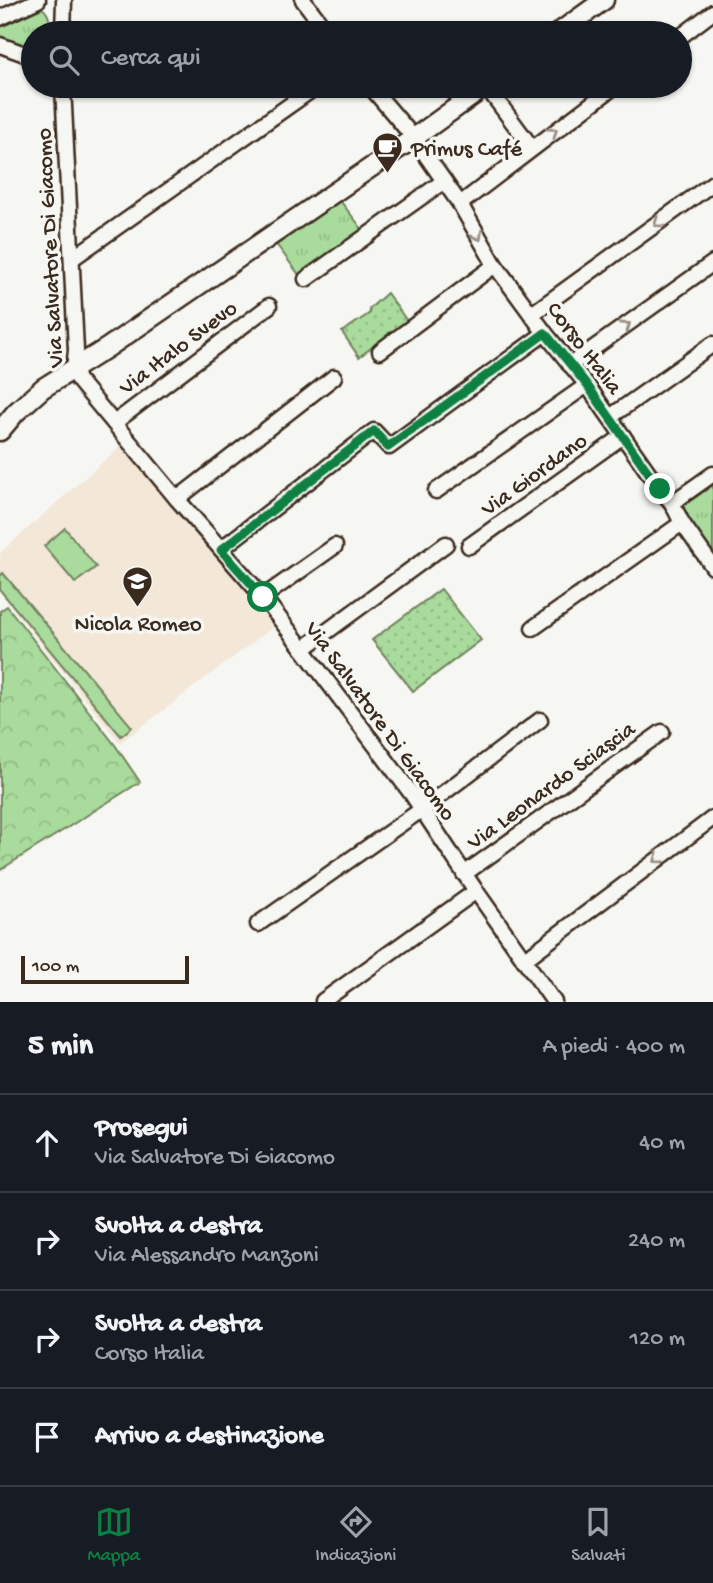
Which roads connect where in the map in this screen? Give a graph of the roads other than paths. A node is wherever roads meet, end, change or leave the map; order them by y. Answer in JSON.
{"nodes":[{"id":1,"x":38,"y":0,"type":"edge"},
{"id":2,"x":64,"y":0,"type":"edge"},
{"id":3,"x":303,"y":0,"type":"edge"},
{"id":4,"x":604,"y":0,"type":"edge"},
{"id":5,"x":713,"y":12,"type":"edge"},
{"id":6,"x":0,"y":18,"type":"edge"},
{"id":7,"x":63,"y":21,"type":"edge"},
{"id":8,"x":319,"y":21,"type":"edge"},
{"id":9,"x":575,"y":21,"type":"edge"},
{"id":10,"x":692,"y":28,"type":"edge"},
{"id":11,"x":0,"y":45,"type":"edge"},
{"id":12,"x":21,"y":53,"type":"edge"},
{"id":13,"x":64,"y":98,"type":"edge"},
{"id":14,"x":300,"y":98,"type":"edge"},
{"id":15,"x":380,"y":98,"type":"edge"},
{"id":16,"x":469,"y":98,"type":"edge"},
{"id":17,"x":495,"y":98,"type":"edge"},
{"id":18,"x":599,"y":98,"type":"edge"},
{"id":19,"x":414,"y":138,"type":"junction"},
{"id":20,"x":532,"y":149,"type":"junction"},
{"id":21,"x":444,"y":181,"type":"junction"},
{"id":22,"x":713,"y":183,"type":"edge"},
{"id":23,"x":460,"y":204,"type":"junction"},
{"id":24,"x":73,"y":258,"type":"junction"},
{"id":25,"x":713,"y":263,"type":"edge"},
{"id":26,"x":495,"y":265,"type":"junction"},
{"id":27,"x":306,"y":279,"type":"dead end"},
{"id":28,"x":269,"y":306,"type":"dead end"},
{"id":29,"x":532,"y":314,"type":"junction"},
{"id":30,"x":545,"y":333,"type":"junction"},
{"id":31,"x":713,"y":344,"type":"edge"},
{"id":32,"x":380,"y":351,"type":"dead end"},
{"id":33,"x":570,"y":365,"type":"junction"},
{"id":34,"x":74,"y":369,"type":"junction"},
{"id":35,"x":334,"y":377,"type":"dead end"},
{"id":36,"x":587,"y":385,"type":"junction"},
{"id":37,"x":610,"y":417,"type":"junction"},
{"id":38,"x":114,"y":423,"type":"junction"},
{"id":39,"x":0,"y":430,"type":"edge"},
{"id":40,"x":623,"y":436,"type":"junction"},
{"id":41,"x":713,"y":474,"type":"edge"},
{"id":42,"x":436,"y":491,"type":"dead end"},
{"id":43,"x":177,"y":499,"type":"junction"},
{"id":44,"x":672,"y":503,"type":"junction"},
{"id":45,"x":682,"y":523,"type":"junction"},
{"id":46,"x":446,"y":544,"type":"dead end"},
{"id":47,"x":335,"y":546,"type":"dead end"},
{"id":48,"x":469,"y":546,"type":"dead end"},
{"id":49,"x":221,"y":550,"type":"junction"},
{"id":50,"x":713,"y":567,"type":"edge"},
{"id":51,"x":263,"y":597,"type":"junction"},
{"id":52,"x":533,"y":628,"type":"dead end"},
{"id":53,"x":303,"y":649,"type":"junction"},
{"id":54,"x":540,"y":720,"type":"dead end"},
{"id":55,"x":662,"y":732,"type":"dead end"},
{"id":56,"x":421,"y":810,"type":"junction"},
{"id":57,"x":713,"y":818,"type":"edge"},
{"id":58,"x":464,"y":874,"type":"junction"},
{"id":59,"x":476,"y":891,"type":"junction"},
{"id":60,"x":258,"y":924,"type":"dead end"},
{"id":61,"x":524,"y":960,"type":"junction"},
{"id":62,"x":323,"y":1001,"type":"edge"},
{"id":63,"x":554,"y":1002,"type":"edge"}],
"edges":[{"from":1,"to":6,"type":"street"},
{"from":2,"to":7,"type":"street"},
{"from":3,"to":8,"type":"street"},
{"from":4,"to":9,"type":"street"},
{"from":5,"to":10,"type":"street"},
{"from":11,"to":12,"type":"street"},
{"from":13,"to":24,"type":"street","name":"Via Salvatore Di Giacomo"},
{"from":14,"to":24,"type":"street"},
{"from":15,"to":19,"type":"street","name":"Corso Italia"},
{"from":16,"to":19,"type":"street"},
{"from":17,"to":20,"type":"street"},
{"from":20,"to":18,"type":"street","one_way":true},
{"from":19,"to":21,"type":"street","name":"Corso Italia"},
{"from":19,"to":34,"type":"street"},
{"from":20,"to":23,"type":"street"},
{"from":21,"to":23,"type":"street","name":"Corso Italia"},
{"from":21,"to":27,"type":"street"},
{"from":22,"to":29,"type":"street","one_way":true},
{"from":23,"to":26,"type":"street","name":"Corso Italia","one_way":true},
{"from":24,"to":34,"type":"street","name":"Via Salvatore Di Giacomo"},
{"from":33,"to":25,"type":"street","one_way":true},
{"from":26,"to":29,"type":"street","name":"Corso Italia"},
{"from":26,"to":32,"type":"street"},
{"from":28,"to":38,"type":"street","name":"Via Italo Svevo"},
{"from":29,"to":30,"type":"street","name":"Corso Italia"},
{"from":30,"to":33,"type":"street","name":"Corso Italia"},
{"from":30,"to":49,"type":"street"},
{"from":31,"to":37,"type":"street"},
{"from":33,"to":36,"type":"street","name":"Corso Italia"},
{"from":34,"to":38,"type":"street","name":"Via Salvatore Di Giacomo"},
{"from":34,"to":39,"type":"street"},
{"from":35,"to":43,"type":"street"},
{"from":36,"to":37,"type":"street","name":"Corso Italia"},
{"from":36,"to":42,"type":"street"},
{"from":37,"to":40,"type":"street","name":"Corso Italia"},
{"from":38,"to":43,"type":"street","name":"Via Salvatore Di Giacomo"},
{"from":40,"to":44,"type":"street","name":"Corso Italia"},
{"from":40,"to":48,"type":"street","name":"Via Giordano"},
{"from":41,"to":44,"type":"street"},
{"from":43,"to":49,"type":"street","name":"Via Salvatore Di Giacomo"},
{"from":44,"to":45,"type":"street","name":"Corso Italia"},
{"from":45,"to":50,"type":"street","name":"Corso Italia"},
{"from":45,"to":52,"type":"street"},
{"from":46,"to":53,"type":"street"},
{"from":47,"to":51,"type":"street"},
{"from":49,"to":51,"type":"street","name":"Via Salvatore Di Giacomo"},
{"from":51,"to":53,"type":"street","name":"Via Salvatore Di Giacomo"},
{"from":53,"to":56,"type":"street","name":"Via Salvatore Di Giacomo"},
{"from":54,"to":56,"type":"street"},
{"from":55,"to":58,"type":"street","name":"Via Leonardo Sciascia"},
{"from":56,"to":58,"type":"street","name":"Via Salvatore Di Giacomo"},
{"from":56,"to":60,"type":"street"},
{"from":57,"to":61,"type":"street","one_way":true},
{"from":58,"to":59,"type":"street","name":"Via Salvatore Di Giacomo"},
{"from":59,"to":61,"type":"street","name":"Via Salvatore Di Giacomo"},
{"from":59,"to":62,"type":"street"},
{"from":61,"to":63,"type":"street","name":"Via Salvatore Di Giacomo"}]}
